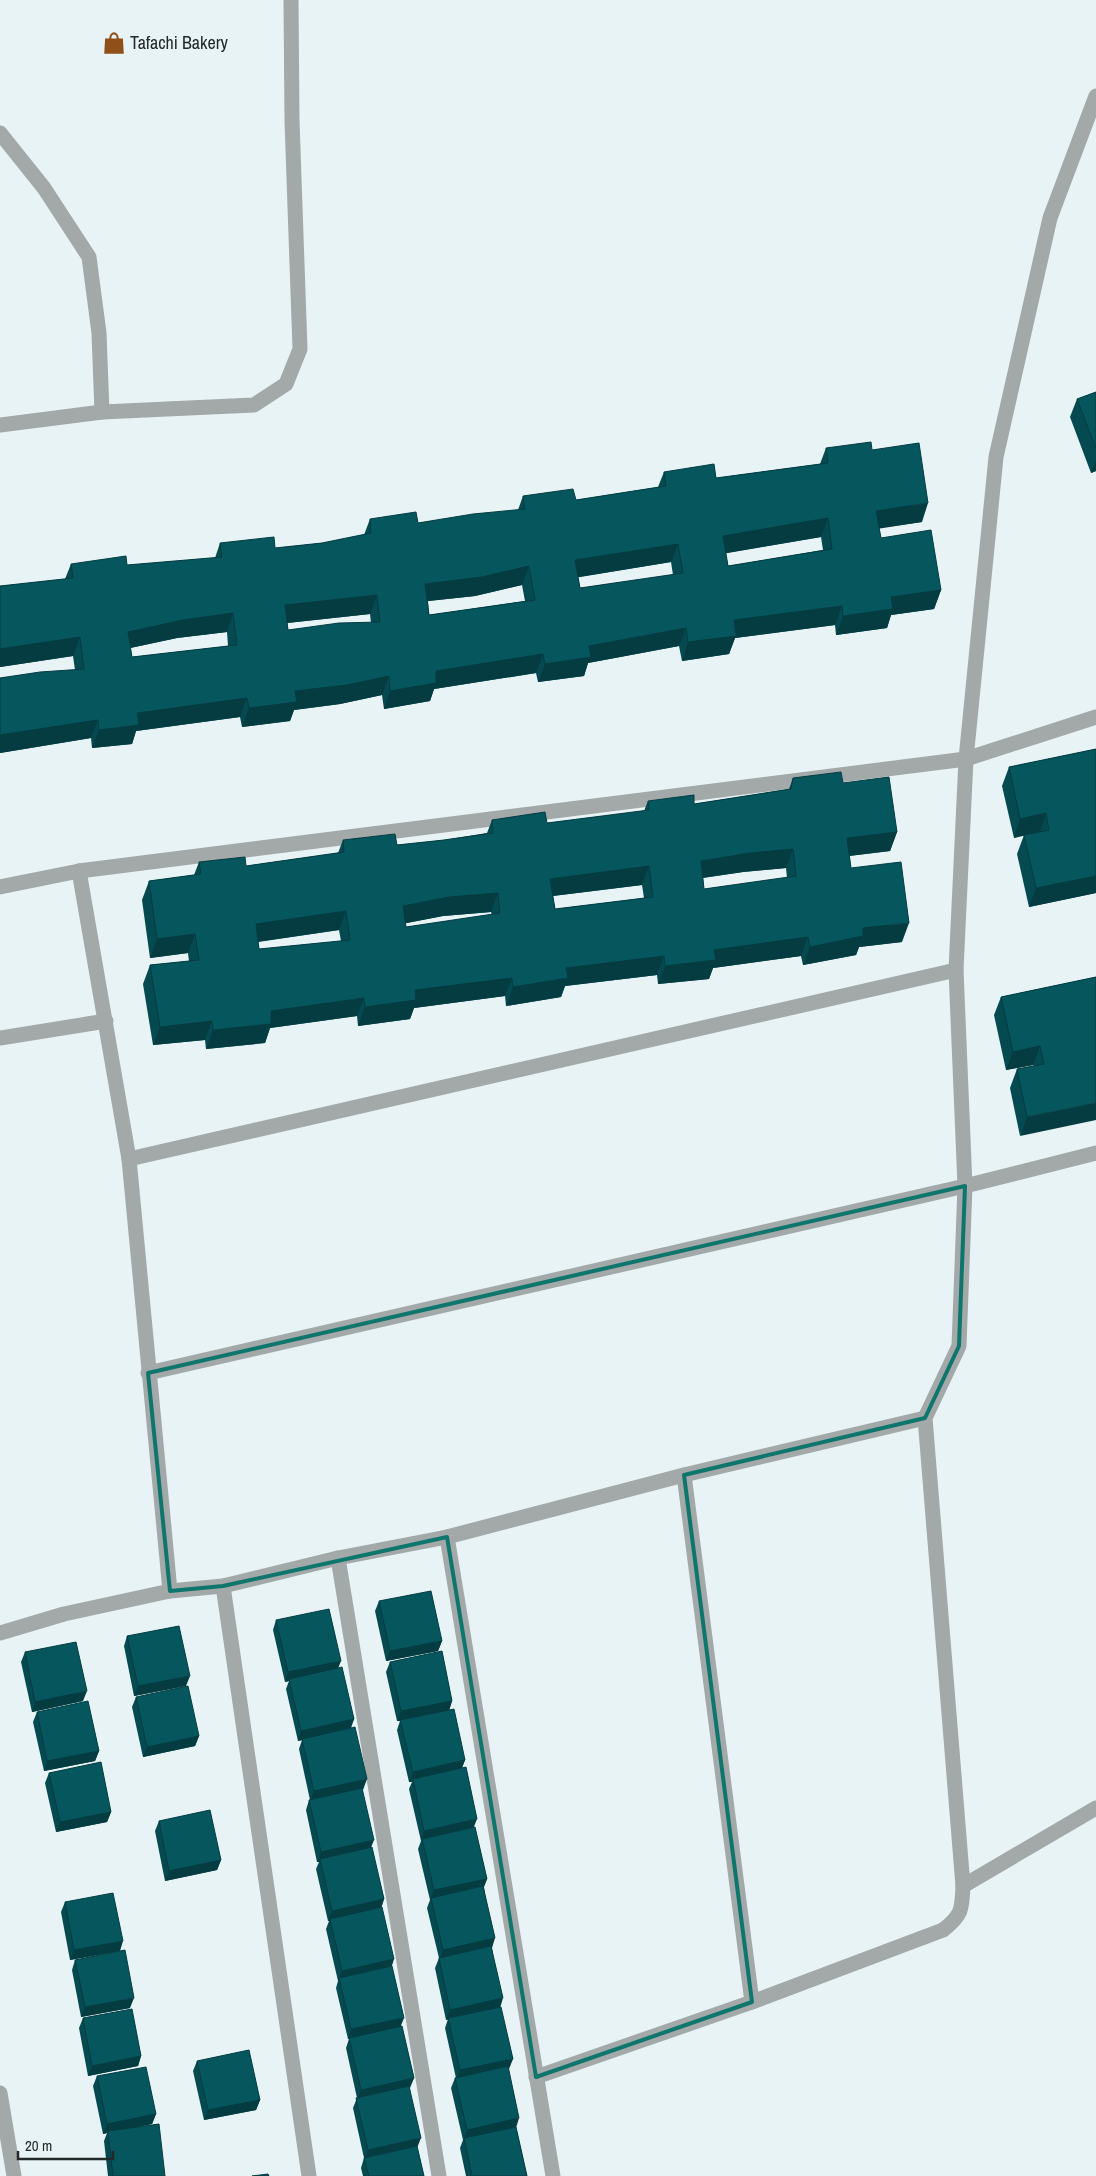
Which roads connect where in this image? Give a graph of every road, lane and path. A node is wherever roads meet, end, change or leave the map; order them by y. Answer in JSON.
{"nodes":[{"id":1,"x":291,"y":0,"type":"edge"},
{"id":2,"x":1096,"y":96,"type":"edge"},
{"id":3,"x":0,"y":133,"type":"edge"},
{"id":4,"x":102,"y":412,"type":"junction"},
{"id":5,"x":0,"y":425,"type":"edge"},
{"id":6,"x":1096,"y":717,"type":"edge"},
{"id":7,"x":966,"y":759,"type":"junction"},
{"id":8,"x":78,"y":871,"type":"junction"},
{"id":9,"x":0,"y":888,"type":"edge"},
{"id":10,"x":956,"y":970,"type":"junction"},
{"id":11,"x":106,"y":1021,"type":"junction"},
{"id":12,"x":0,"y":1038,"type":"edge"},
{"id":13,"x":1096,"y":1153,"type":"edge"},
{"id":14,"x":129,"y":1158,"type":"junction"},
{"id":15,"x":965,"y":1186,"type":"junction"},
{"id":16,"x":148,"y":1373,"type":"junction"},
{"id":17,"x":925,"y":1418,"type":"junction"},
{"id":18,"x":684,"y":1475,"type":"junction"},
{"id":19,"x":447,"y":1537,"type":"junction"},
{"id":20,"x":338,"y":1558,"type":"junction"},
{"id":21,"x":223,"y":1586,"type":"junction"},
{"id":22,"x":170,"y":1591,"type":"junction"},
{"id":23,"x":0,"y":1633,"type":"edge"},
{"id":24,"x":1096,"y":1808,"type":"edge"},
{"id":25,"x":963,"y":1886,"type":"junction"},
{"id":26,"x":752,"y":2002,"type":"junction"},
{"id":27,"x":536,"y":2077,"type":"junction"},
{"id":28,"x":0,"y":2093,"type":"edge"},
{"id":29,"x":14,"y":2176,"type":"edge"},
{"id":30,"x":309,"y":2176,"type":"edge"},
{"id":31,"x":439,"y":2176,"type":"edge"},
{"id":32,"x":553,"y":2176,"type":"edge"}],
"edges":[{"from":1,"to":4,"type":"street"},
{"from":2,"to":7,"type":"street"},
{"from":3,"to":4,"type":"street"},
{"from":4,"to":5,"type":"street"},
{"from":6,"to":7,"type":"street"},
{"from":7,"to":8,"type":"street"},
{"from":7,"to":10,"type":"street"},
{"from":8,"to":9,"type":"street"},
{"from":8,"to":11,"type":"street"},
{"from":10,"to":14,"type":"street"},
{"from":10,"to":15,"type":"street"},
{"from":11,"to":12,"type":"street"},
{"from":11,"to":14,"type":"street"},
{"from":13,"to":15,"type":"street"},
{"from":14,"to":16,"type":"street"},
{"from":15,"to":16,"type":"street"},
{"from":15,"to":17,"type":"street"},
{"from":16,"to":22,"type":"street"},
{"from":17,"to":18,"type":"street"},
{"from":17,"to":25,"type":"street"},
{"from":18,"to":19,"type":"street"},
{"from":18,"to":26,"type":"street"},
{"from":19,"to":20,"type":"street"},
{"from":19,"to":27,"type":"street"},
{"from":20,"to":21,"type":"street"},
{"from":20,"to":31,"type":"street"},
{"from":21,"to":22,"type":"street"},
{"from":21,"to":30,"type":"street"},
{"from":22,"to":23,"type":"street"},
{"from":24,"to":25,"type":"street"},
{"from":25,"to":26,"type":"street"},
{"from":26,"to":27,"type":"street"},
{"from":27,"to":32,"type":"street"},
{"from":28,"to":29,"type":"street"}]}
